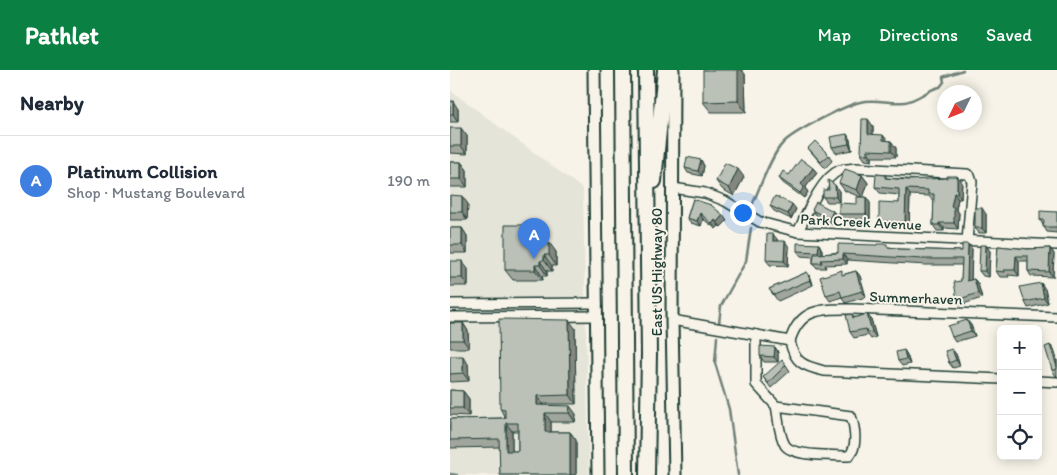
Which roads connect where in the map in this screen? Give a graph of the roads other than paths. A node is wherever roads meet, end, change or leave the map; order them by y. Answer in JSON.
{"nodes":[{"id":1,"x":594,"y":70,"type":"edge"},
{"id":2,"x":623,"y":70,"type":"edge"},
{"id":3,"x":646,"y":70,"type":"edge"},
{"id":4,"x":665,"y":70,"type":"edge"},
{"id":5,"x":673,"y":70,"type":"edge"},
{"id":6,"x":673,"y":188,"type":"junction"},
{"id":7,"x":647,"y":219,"type":"junction"},
{"id":8,"x":798,"y":232,"type":"junction"},
{"id":9,"x":967,"y":241,"type":"junction"},
{"id":10,"x":1057,"y":244,"type":"edge"},
{"id":11,"x":597,"y":303,"type":"junction"},
{"id":12,"x":450,"y":304,"type":"edge"},
{"id":13,"x":596,"y":316,"type":"junction"},
{"id":14,"x":450,"y":317,"type":"edge"},
{"id":15,"x":1057,"y":317,"type":"edge"},
{"id":16,"x":672,"y":320,"type":"junction"},
{"id":17,"x":756,"y":335,"type":"junction"},
{"id":18,"x":790,"y":341,"type":"junction"},
{"id":19,"x":997,"y":379,"type":"edge"},
{"id":20,"x":1042,"y":381,"type":"edge"},
{"id":21,"x":1057,"y":382,"type":"edge"},
{"id":22,"x":776,"y":406,"type":"junction"},
{"id":23,"x":598,"y":475,"type":"edge"},
{"id":24,"x":626,"y":475,"type":"edge"},
{"id":25,"x":647,"y":475,"type":"edge"},
{"id":26,"x":675,"y":475,"type":"edge"}],
"edges":[{"from":1,"to":11,"type":"main road"},
{"from":2,"to":24,"type":"highway"},
{"from":3,"to":7,"type":"highway"},
{"from":4,"to":7,"type":"highway"},
{"from":5,"to":6,"type":"main road","name":"East US Highway 80"},
{"from":6,"to":8,"type":"street","name":"Park Creek Avenue"},
{"from":6,"to":16,"type":"main road","name":"East US Highway 80"},
{"from":7,"to":25,"type":"highway"},
{"from":8,"to":9,"type":"street","name":"Park Creek Avenue"},
{"from":8,"to":9,"type":"street"},
{"from":9,"to":10,"type":"street","name":"Park Creek Avenue"},
{"from":11,"to":12,"type":"street"},
{"from":11,"to":13,"type":"main road"},
{"from":13,"to":14,"type":"street"},
{"from":13,"to":23,"type":"main road"},
{"from":15,"to":18,"type":"street","name":"Summerhaven"},
{"from":16,"to":17,"type":"street"},
{"from":16,"to":26,"type":"main road","name":"East US Highway 80"},
{"from":17,"to":18,"type":"street"},
{"from":17,"to":22,"type":"street"},
{"from":18,"to":19,"type":"street"},
{"from":20,"to":21,"type":"street"},
{"from":22,"to":22,"type":"street"}]}
